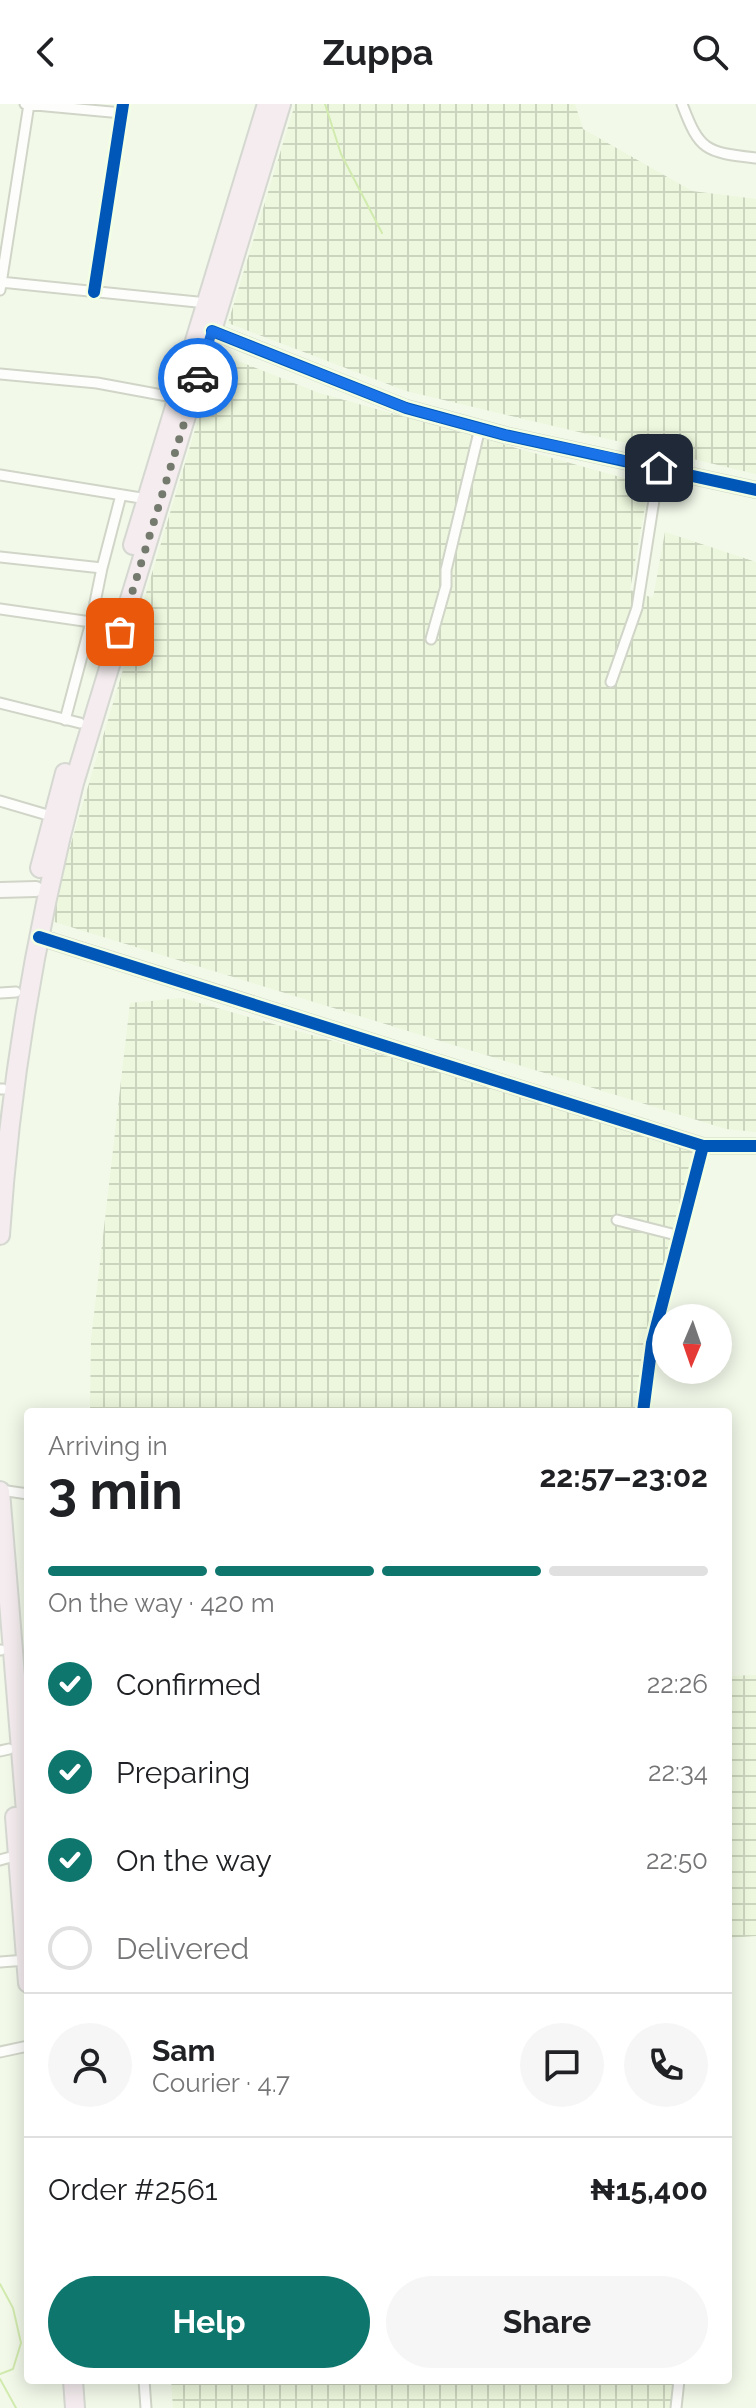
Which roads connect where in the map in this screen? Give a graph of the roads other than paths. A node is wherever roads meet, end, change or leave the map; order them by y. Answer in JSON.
{"nodes":[{"id":1,"x":28,"y":104,"type":"edge"},
{"id":2,"x":267,"y":104,"type":"edge"},
{"id":3,"x":281,"y":104,"type":"edge"},
{"id":4,"x":682,"y":104,"type":"edge"},
{"id":5,"x":122,"y":109,"type":"edge"},
{"id":6,"x":756,"y":158,"type":"edge"},
{"id":7,"x":0,"y":285,"type":"edge"},
{"id":8,"x":94,"y":292,"type":"junction"},
{"id":9,"x":207,"y":303,"type":"junction"},
{"id":10,"x":212,"y":331,"type":"junction"},
{"id":11,"x":0,"y":374,"type":"edge"},
{"id":12,"x":178,"y":398,"type":"junction"},
{"id":13,"x":480,"y":428,"type":"junction"},
{"id":14,"x":659,"y":468,"type":"junction"},
{"id":15,"x":0,"y":475,"type":"edge"},
{"id":16,"x":756,"y":490,"type":"edge"},
{"id":17,"x":121,"y":495,"type":"junction"},
{"id":18,"x":147,"y":499,"type":"junction"},
{"id":19,"x":0,"y":557,"type":"edge"},
{"id":20,"x":102,"y":568,"type":"junction"},
{"id":21,"x":0,"y":609,"type":"edge"},
{"id":22,"x":91,"y":622,"type":"junction"},
{"id":23,"x":431,"y":639,"type":"dead end"},
{"id":24,"x":611,"y":682,"type":"dead end"},
{"id":25,"x":0,"y":703,"type":"edge"},
{"id":26,"x":72,"y":722,"type":"junction"},
{"id":27,"x":0,"y":801,"type":"edge"},
{"id":28,"x":51,"y":816,"type":"junction"},
{"id":29,"x":36,"y":889,"type":"junction"},
{"id":30,"x":0,"y":890,"type":"edge"},
{"id":31,"x":39,"y":937,"type":"junction"},
{"id":32,"x":8,"y":992,"type":"edge"},
{"id":33,"x":1,"y":1089,"type":"edge"},
{"id":34,"x":0,"y":1110,"type":"edge"},
{"id":35,"x":703,"y":1146,"type":"junction"},
{"id":36,"x":756,"y":1146,"type":"edge"},
{"id":37,"x":617,"y":1220,"type":"dead end"},
{"id":38,"x":0,"y":1235,"type":"edge"},
{"id":39,"x":680,"y":1236,"type":"junction"},
{"id":40,"x":644,"y":1408,"type":"edge"},
{"id":41,"x":0,"y":1490,"type":"edge"},
{"id":42,"x":24,"y":1493,"type":"edge"},
{"id":43,"x":0,"y":1643,"type":"edge"},
{"id":44,"x":0,"y":1650,"type":"edge"},
{"id":45,"x":4,"y":1750,"type":"edge"},
{"id":46,"x":24,"y":1787,"type":"edge"},
{"id":47,"x":9,"y":1858,"type":"edge"},
{"id":48,"x":24,"y":1948,"type":"edge"},
{"id":49,"x":24,"y":1960,"type":"edge"},
{"id":50,"x":0,"y":1962,"type":"edge"},
{"id":51,"x":24,"y":2047,"type":"edge"},
{"id":52,"x":0,"y":2052,"type":"edge"},
{"id":53,"x":61,"y":2384,"type":"edge"},
{"id":54,"x":73,"y":2384,"type":"edge"},
{"id":55,"x":144,"y":2384,"type":"edge"},
{"id":56,"x":679,"y":2384,"type":"edge"},
{"id":57,"x":63,"y":2408,"type":"edge"},
{"id":58,"x":75,"y":2408,"type":"edge"},
{"id":59,"x":146,"y":2408,"type":"edge"},
{"id":60,"x":676,"y":2408,"type":"edge"}],
"edges":[{"from":1,"to":5,"type":"street"},
{"from":1,"to":7,"type":"street"},
{"from":2,"to":9,"type":"highway"},
{"from":3,"to":10,"type":"highway"},
{"from":4,"to":6,"type":"street"},
{"from":5,"to":8,"type":"street"},
{"from":7,"to":8,"type":"street"},
{"from":8,"to":9,"type":"street"},
{"from":9,"to":12,"type":"highway"},
{"from":10,"to":13,"type":"street"},
{"from":10,"to":31,"type":"highway"},
{"from":11,"to":12,"type":"street"},
{"from":12,"to":18,"type":"highway"},
{"from":13,"to":14,"type":"street"},
{"from":13,"to":23,"type":"street"},
{"from":14,"to":16,"type":"street"},
{"from":14,"to":24,"type":"street"},
{"from":15,"to":17,"type":"street"},
{"from":17,"to":18,"type":"street"},
{"from":17,"to":20,"type":"street"},
{"from":18,"to":26,"type":"highway"},
{"from":19,"to":20,"type":"street"},
{"from":20,"to":22,"type":"street"},
{"from":21,"to":22,"type":"street"},
{"from":22,"to":26,"type":"street"},
{"from":25,"to":26,"type":"street"},
{"from":26,"to":28,"type":"highway"},
{"from":27,"to":28,"type":"street"},
{"from":28,"to":29,"type":"highway"},
{"from":29,"to":30,"type":"street"},
{"from":29,"to":32,"type":"highway"},
{"from":31,"to":35,"type":"street"},
{"from":31,"to":38,"type":"highway"},
{"from":32,"to":33,"type":"highway"},
{"from":33,"to":34,"type":"highway"},
{"from":35,"to":36,"type":"street"},
{"from":35,"to":39,"type":"street"},
{"from":37,"to":39,"type":"street"},
{"from":39,"to":40,"type":"street"},
{"from":41,"to":42,"type":"street"},
{"from":41,"to":46,"type":"highway"},
{"from":43,"to":44,"type":"highway"},
{"from":44,"to":45,"type":"highway"},
{"from":45,"to":47,"type":"highway"},
{"from":47,"to":48,"type":"highway"},
{"from":49,"to":50,"type":"street"},
{"from":51,"to":52,"type":"street"},
{"from":53,"to":57,"type":"highway"},
{"from":54,"to":58,"type":"highway"},
{"from":55,"to":59,"type":"street"},
{"from":56,"to":60,"type":"street"}]}
